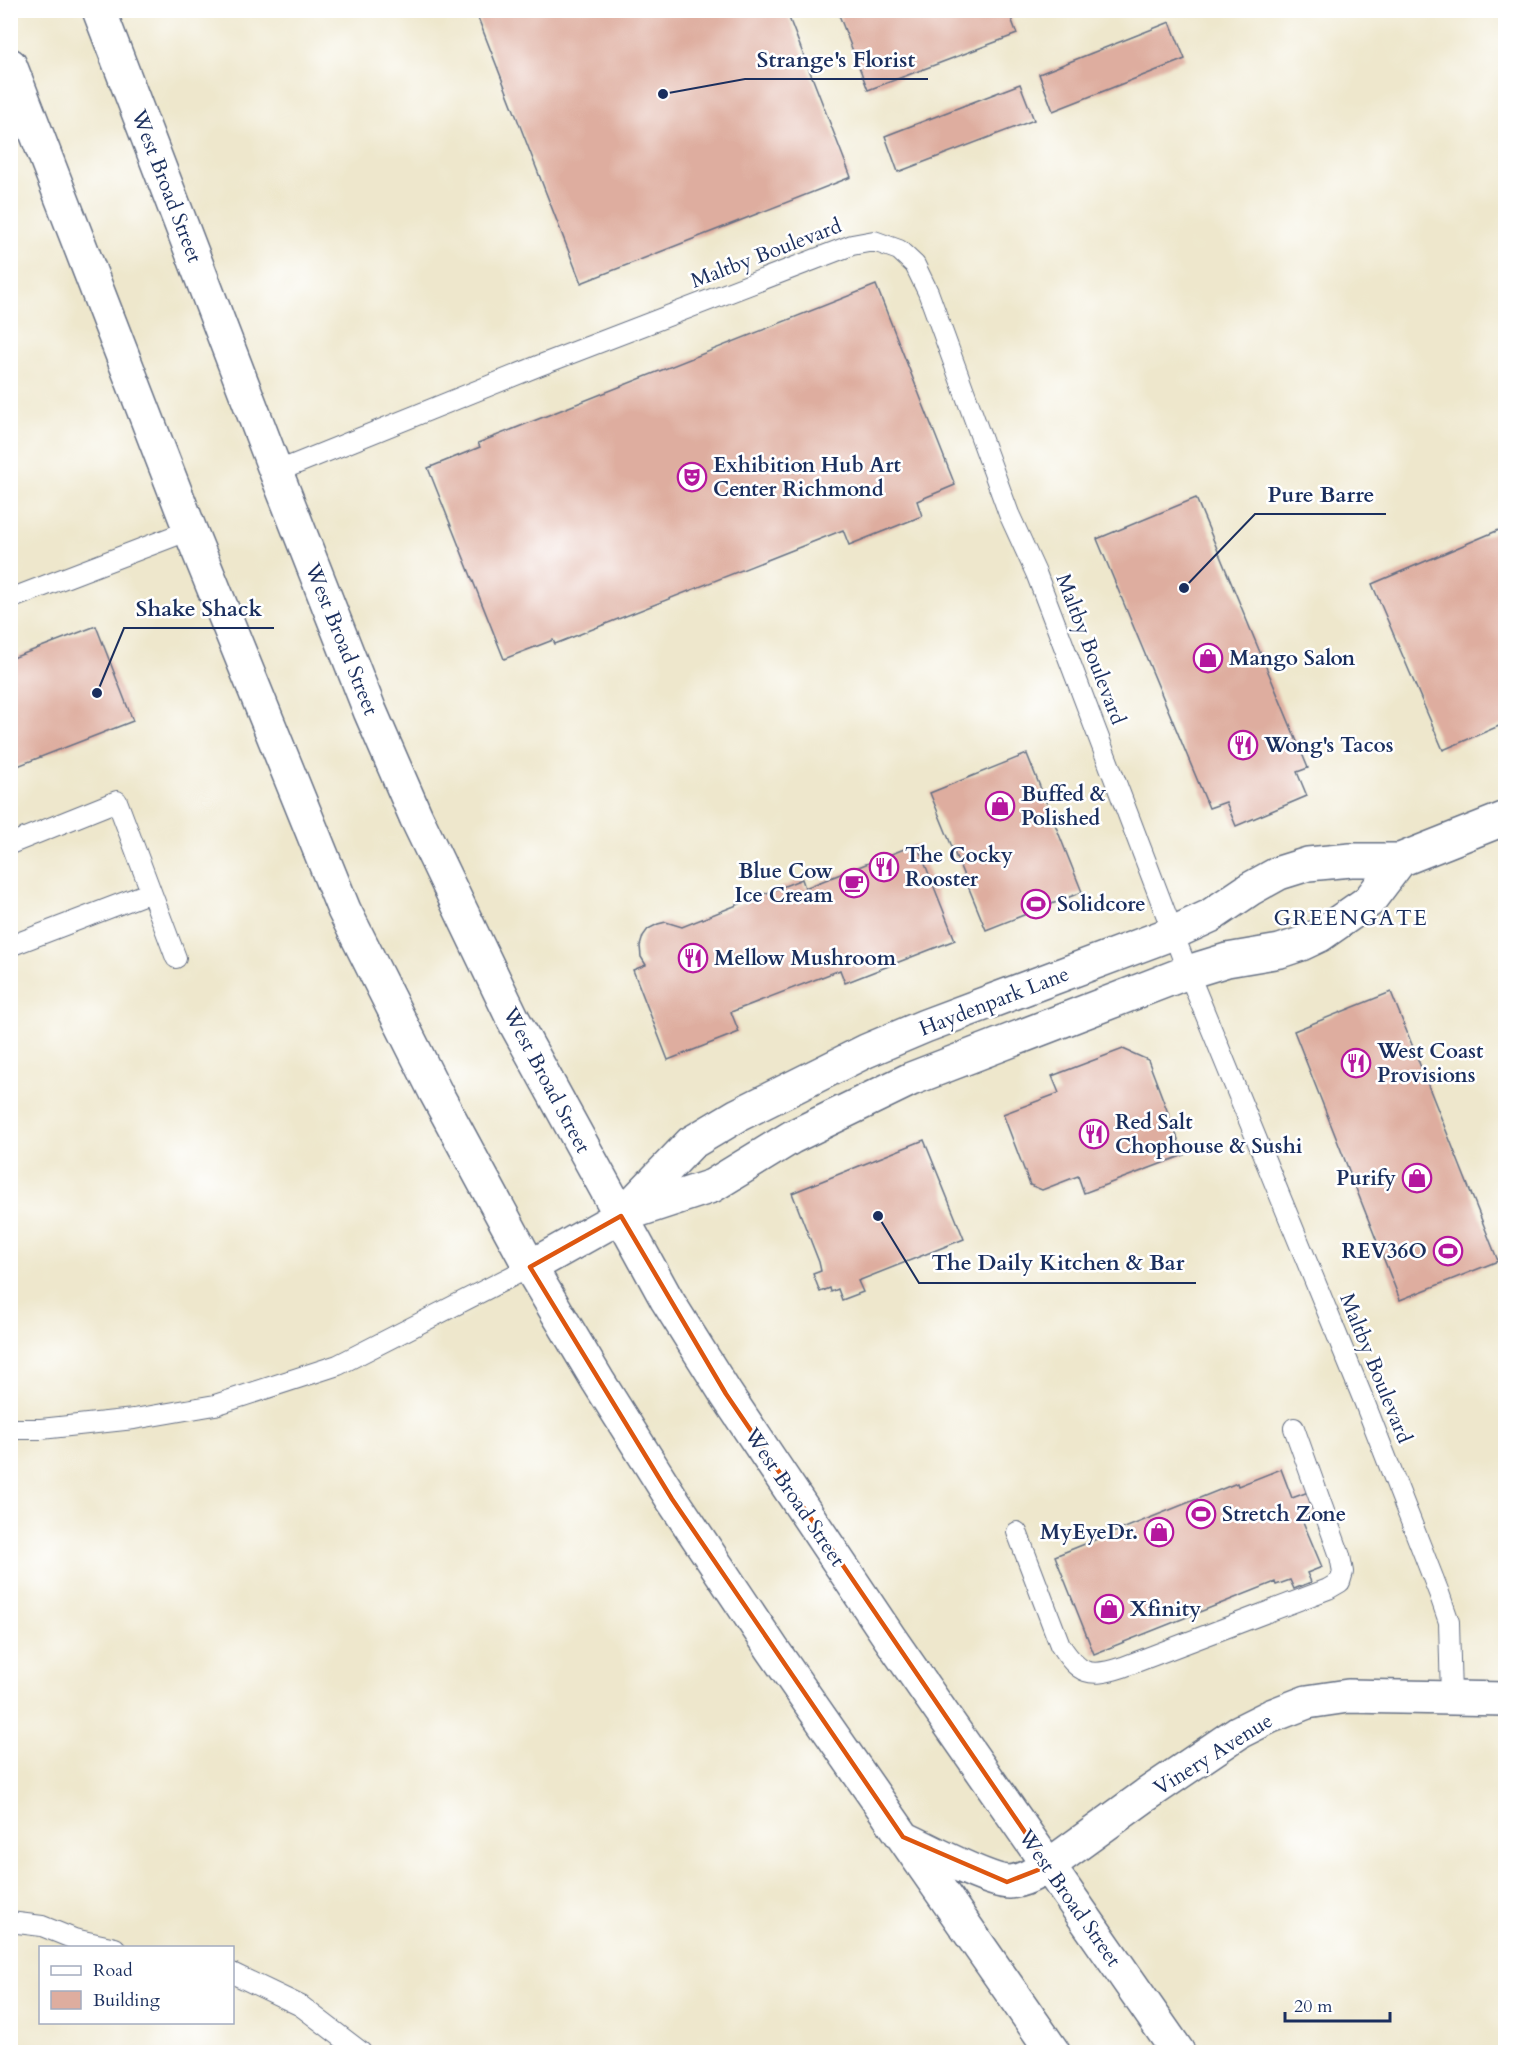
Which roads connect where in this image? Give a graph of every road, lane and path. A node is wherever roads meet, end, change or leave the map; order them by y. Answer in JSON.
{"nodes":[{"id":1,"x":99,"y":10,"type":"edge"},
{"id":2,"x":10,"y":65,"type":"edge"},
{"id":3,"x":276,"y":472,"type":"junction"},
{"id":4,"x":190,"y":530,"type":"junction"},
{"id":5,"x":10,"y":599,"type":"edge"},
{"id":6,"x":1506,"y":818,"type":"edge"},
{"id":7,"x":10,"y":844,"type":"edge"},
{"id":8,"x":1400,"y":860,"type":"junction"},
{"id":9,"x":151,"y":892,"type":"junction"},
{"id":10,"x":1173,"y":933,"type":"junction"},
{"id":11,"x":10,"y":946,"type":"edge"},
{"id":12,"x":176,"y":958,"type":"dead end"},
{"id":13,"x":1188,"y":972,"type":"junction"},
{"id":14,"x":621,"y":1216,"type":"junction"},
{"id":15,"x":530,"y":1267,"type":"junction"},
{"id":16,"x":1294,"y":1428,"type":"dead end"},
{"id":17,"x":10,"y":1430,"type":"edge"},
{"id":18,"x":1017,"y":1532,"type":"dead end"},
{"id":19,"x":1452,"y":1697,"type":"junction"},
{"id":20,"x":1506,"y":1699,"type":"edge"},
{"id":21,"x":903,"y":1837,"type":"junction"},
{"id":22,"x":1048,"y":1866,"type":"junction"},
{"id":23,"x":10,"y":1922,"type":"edge"},
{"id":24,"x":110,"y":1946,"type":"edge"},
{"id":25,"x":234,"y":1975,"type":"edge"},
{"id":26,"x":361,"y":2052,"type":"edge"},
{"id":27,"x":1053,"y":2052,"type":"edge"},
{"id":28,"x":1178,"y":2052,"type":"edge"}],
"edges":[{"from":1,"to":3,"type":"main road","name":"West Broad Street"},
{"from":2,"to":4,"type":"main road"},
{"from":3,"to":10,"type":"lane","name":"Maltby Boulevard"},
{"from":3,"to":14,"type":"main road","name":"West Broad Street"},
{"from":4,"to":5,"type":"lane"},
{"from":4,"to":15,"type":"main road"},
{"from":6,"to":8,"type":"main road","name":"Haydenpark Lane"},
{"from":7,"to":9,"type":"lane"},
{"from":8,"to":10,"type":"main road","name":"Haydenpark Lane"},
{"from":8,"to":13,"type":"main road","name":"Haydenpark Lane"},
{"from":9,"to":11,"type":"lane"},
{"from":9,"to":12,"type":"lane"},
{"from":10,"to":13,"type":"lane","name":"Maltby Boulevard"},
{"from":10,"to":14,"type":"main road","name":"Haydenpark Lane"},
{"from":13,"to":14,"type":"main road","name":"Haydenpark Lane"},
{"from":13,"to":19,"type":"lane","name":"Maltby Boulevard"},
{"from":14,"to":15,"type":"main road","name":"Haydenpark Lane"},
{"from":14,"to":22,"type":"main road","name":"West Broad Street"},
{"from":15,"to":17,"type":"lane"},
{"from":15,"to":21,"type":"main road"},
{"from":16,"to":18,"type":"lane"},
{"from":19,"to":20,"type":"main road","name":"Vinery Avenue"},
{"from":19,"to":22,"type":"main road","name":"Vinery Avenue"},
{"from":21,"to":22,"type":"main road","name":"Vinery Avenue"},
{"from":21,"to":27,"type":"main road"},
{"from":22,"to":28,"type":"main road","name":"West Broad Street"},
{"from":23,"to":24,"type":"lane"},
{"from":25,"to":26,"type":"lane"}]}
